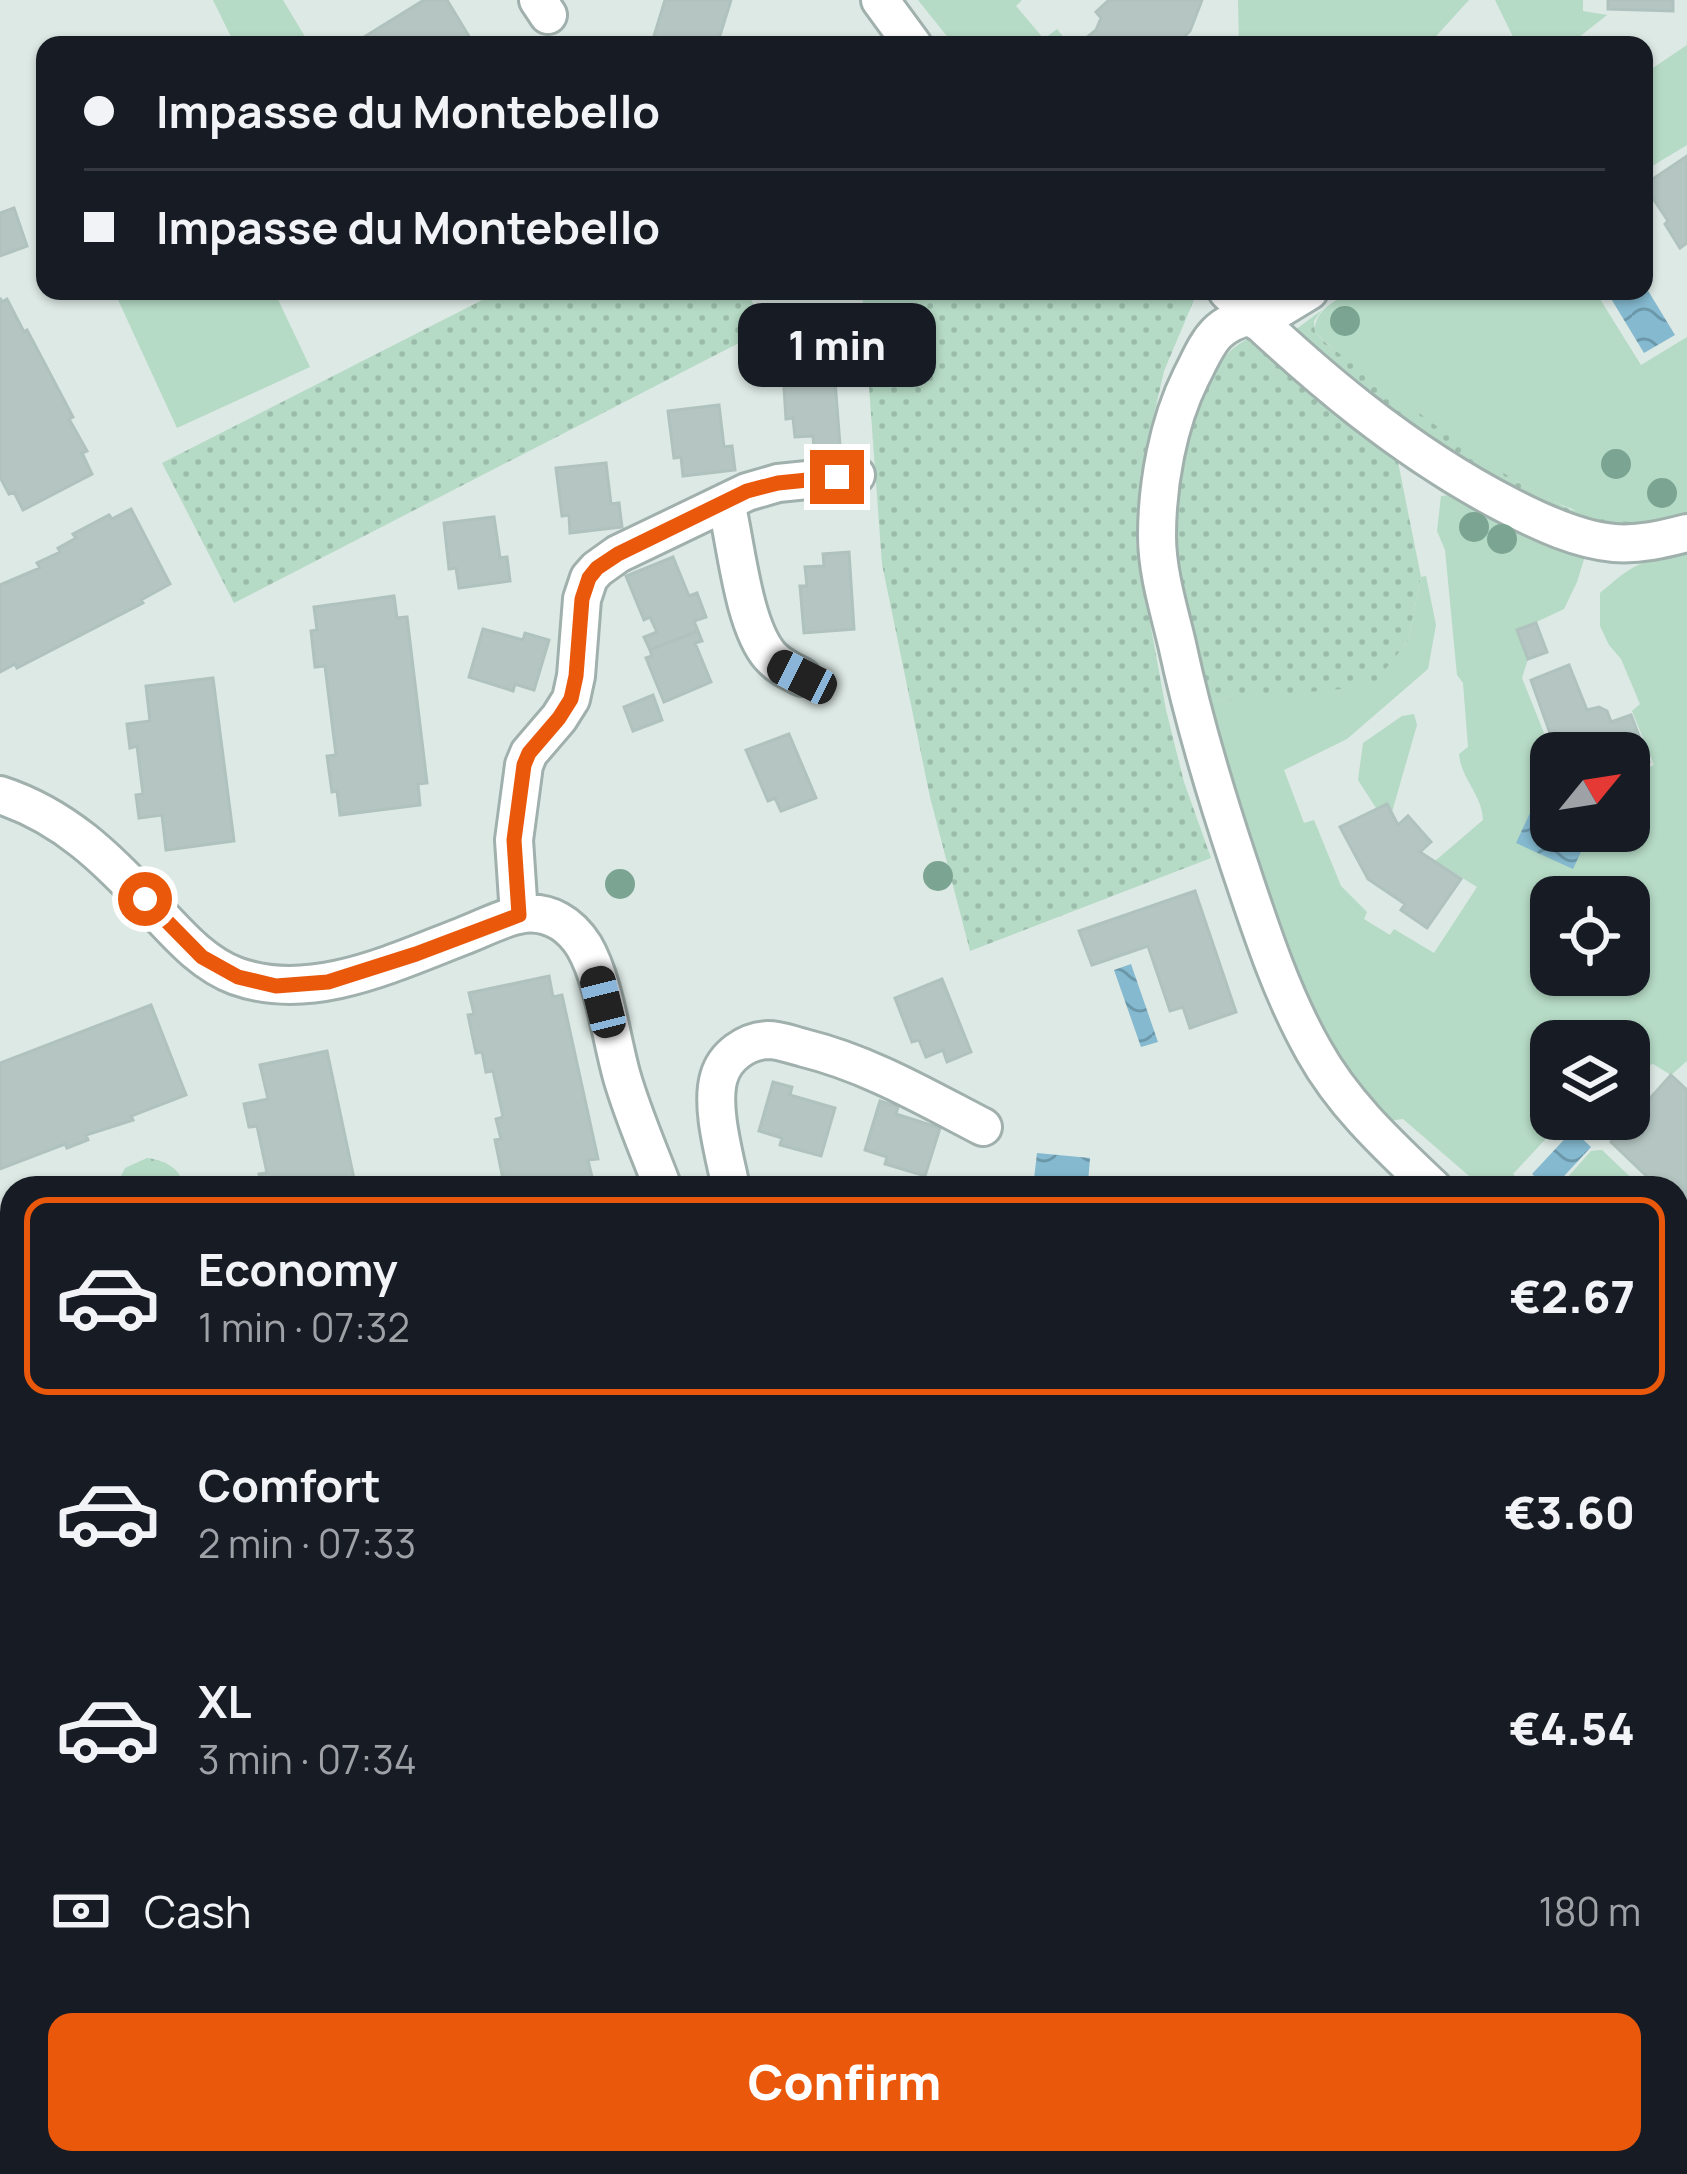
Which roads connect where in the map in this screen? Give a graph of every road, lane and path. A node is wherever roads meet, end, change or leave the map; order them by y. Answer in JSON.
{"nodes":[{"id":1,"x":880,"y":0,"type":"edge"},
{"id":2,"x":906,"y":36,"type":"edge"},
{"id":3,"x":1278,"y":300,"type":"edge"},
{"id":4,"x":1246,"y":309,"type":"edge"},
{"id":5,"x":856,"y":475,"type":"dead end"},
{"id":6,"x":726,"y":502,"type":"junction"},
{"id":7,"x":1687,"y":533,"type":"edge"},
{"id":8,"x":802,"y":677,"type":"dead end"},
{"id":9,"x":0,"y":795,"type":"edge"},
{"id":10,"x":519,"y":915,"type":"junction"},
{"id":11,"x":983,"y":1127,"type":"dead end"},
{"id":12,"x":658,"y":1176,"type":"edge"},
{"id":13,"x":728,"y":1176,"type":"edge"},
{"id":14,"x":1420,"y":1176,"type":"edge"}],
"edges":[{"from":1,"to":2,"type":"street"},
{"from":3,"to":4,"type":"street"},
{"from":4,"to":7,"type":"street"},
{"from":4,"to":14,"type":"street"},
{"from":5,"to":6,"type":"street"},
{"from":6,"to":8,"type":"street"},
{"from":6,"to":10,"type":"street"},
{"from":9,"to":10,"type":"street"},
{"from":10,"to":12,"type":"street"},
{"from":11,"to":13,"type":"street"}]}
